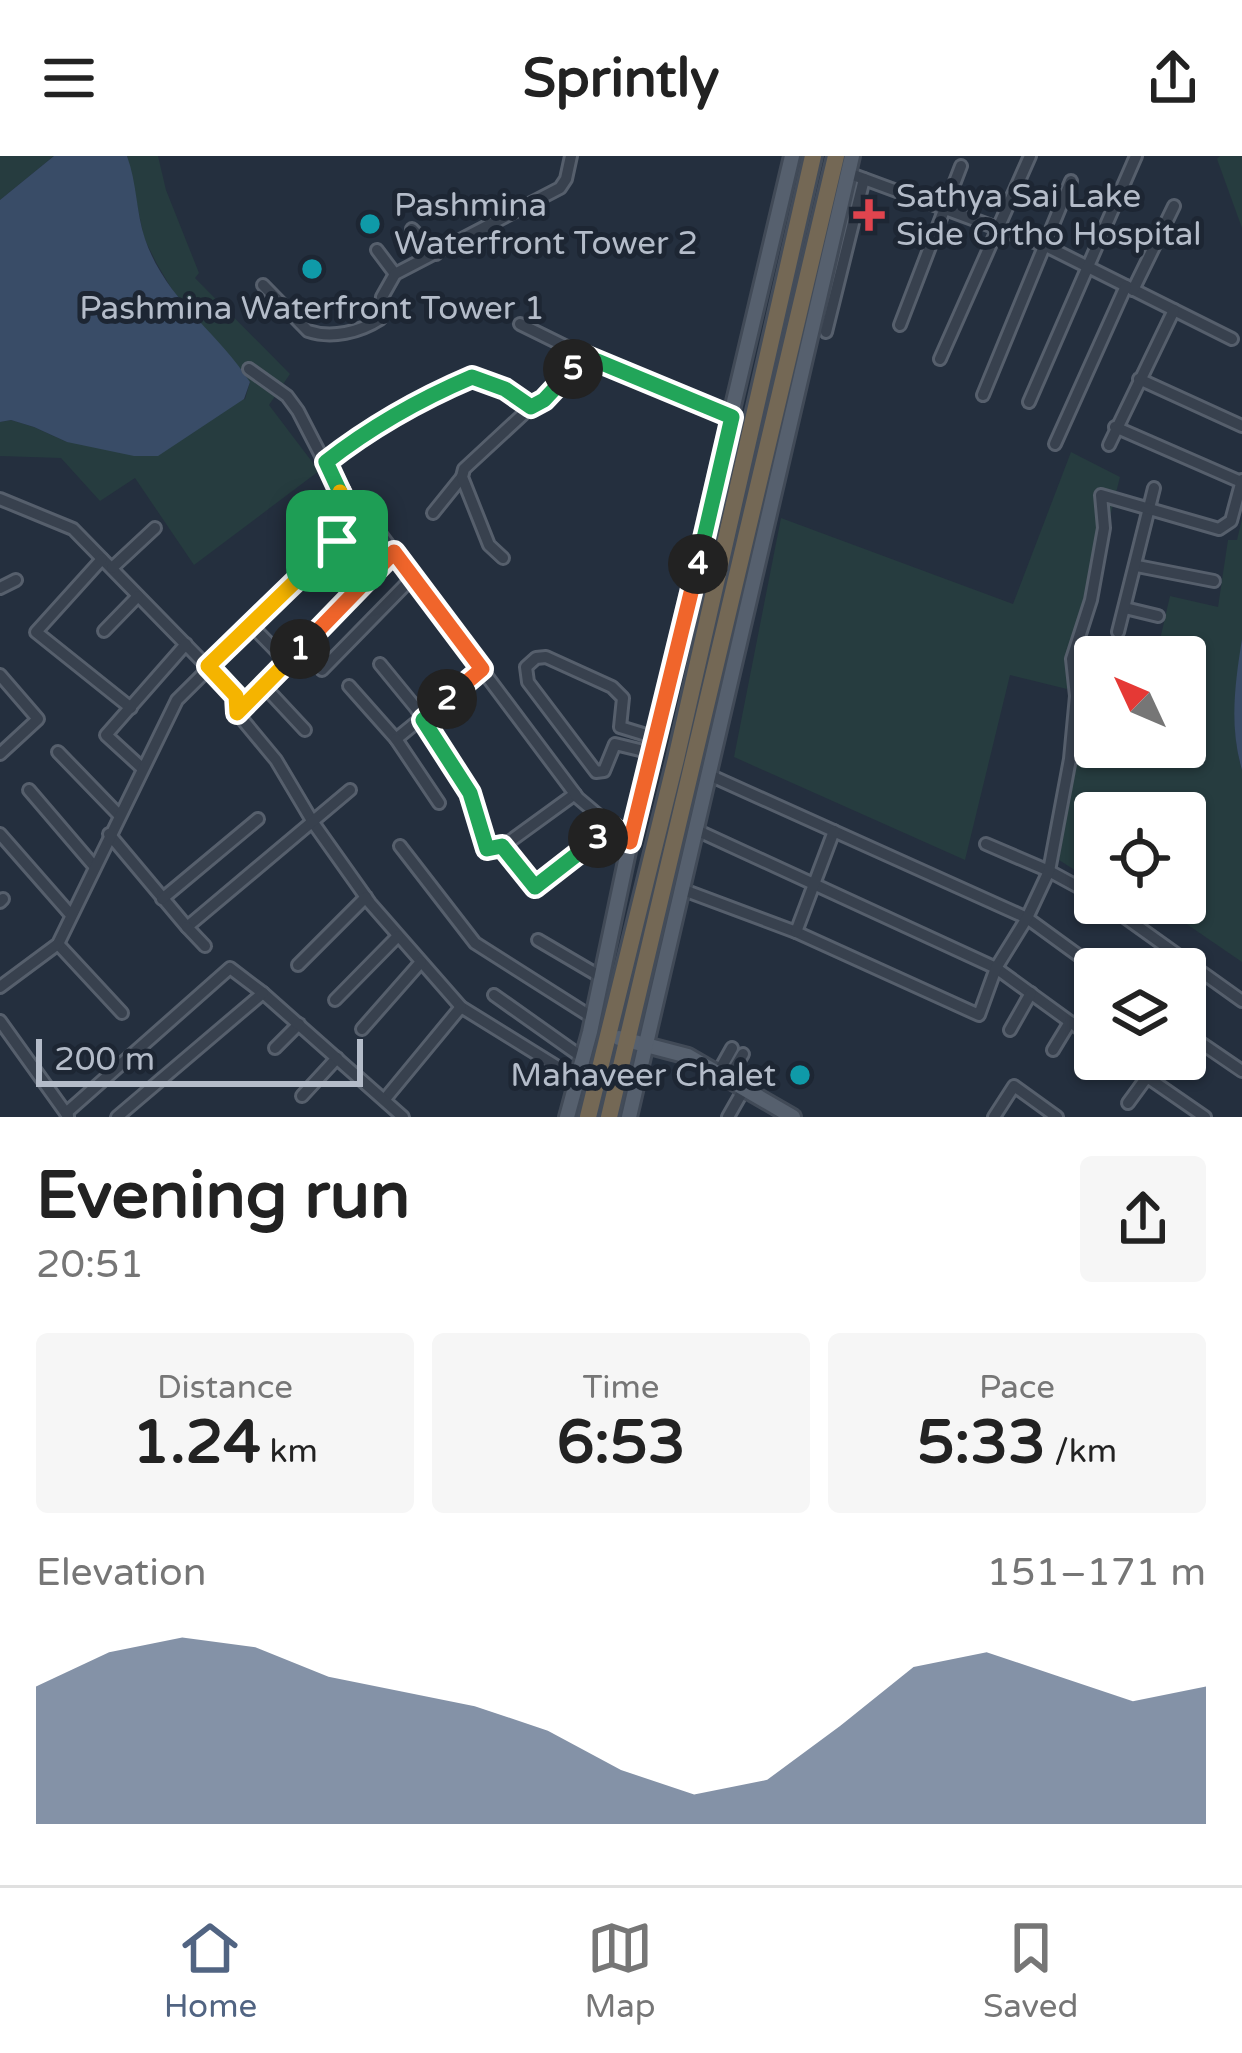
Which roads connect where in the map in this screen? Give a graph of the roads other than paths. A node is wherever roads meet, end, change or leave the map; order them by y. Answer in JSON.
{"nodes":[{"id":1,"x":571,"y":156,"type":"edge"},
{"id":2,"x":792,"y":156,"type":"edge"},
{"id":3,"x":814,"y":156,"type":"edge"},
{"id":4,"x":836,"y":156,"type":"edge"},
{"id":5,"x":852,"y":156,"type":"edge"},
{"id":6,"x":1030,"y":156,"type":"edge"},
{"id":7,"x":1136,"y":156,"type":"edge"},
{"id":8,"x":961,"y":166,"type":"dead end"},
{"id":9,"x":848,"y":173,"type":"junction"},
{"id":10,"x":864,"y":178,"type":"junction"},
{"id":11,"x":1071,"y":181,"type":"dead end"},
{"id":12,"x":1174,"y":206,"type":"dead end"},
{"id":13,"x":945,"y":208,"type":"junction"},
{"id":14,"x":998,"y":228,"type":"junction"},
{"id":15,"x":412,"y":229,"type":"dead end"},
{"id":16,"x":1045,"y":246,"type":"junction"},
{"id":17,"x":377,"y":250,"type":"dead end"},
{"id":18,"x":436,"y":254,"type":"junction"},
{"id":19,"x":1088,"y":267,"type":"junction"},
{"id":20,"x":395,"y":274,"type":"junction"},
{"id":21,"x":263,"y":286,"type":"dead end"},
{"id":22,"x":1130,"y":288,"type":"junction"},
{"id":23,"x":1174,"y":310,"type":"junction"},
{"id":24,"x":520,"y":324,"type":"dead end"},
{"id":25,"x":900,"y":325,"type":"dead end"},
{"id":26,"x":826,"y":332,"type":"dead end"},
{"id":27,"x":1232,"y":339,"type":"dead end"},
{"id":28,"x":585,"y":356,"type":"junction"},
{"id":29,"x":940,"y":359,"type":"dead end"},
{"id":30,"x":250,"y":369,"type":"dead end"},
{"id":31,"x":1138,"y":380,"type":"junction"},
{"id":32,"x":983,"y":395,"type":"dead end"},
{"id":33,"x":1029,"y":402,"type":"dead end"},
{"id":34,"x":531,"y":407,"type":"junction"},
{"id":35,"x":732,"y":417,"type":"junction"},
{"id":36,"x":1242,"y":426,"type":"edge"},
{"id":37,"x":1115,"y":427,"type":"junction"},
{"id":38,"x":1055,"y":444,"type":"dead end"},
{"id":39,"x":1109,"y":445,"type":"dead end"},
{"id":40,"x":326,"y":462,"type":"junction"},
{"id":41,"x":462,"y":477,"type":"junction"},
{"id":42,"x":1242,"y":481,"type":"edge"},
{"id":43,"x":1154,"y":488,"type":"dead end"},
{"id":44,"x":0,"y":499,"type":"edge"},
{"id":45,"x":1148,"y":508,"type":"junction"},
{"id":46,"x":433,"y":513,"type":"dead end"},
{"id":47,"x":155,"y":528,"type":"dead end"},
{"id":48,"x":361,"y":533,"type":"junction"},
{"id":49,"x":394,"y":552,"type":"junction"},
{"id":50,"x":502,"y":558,"type":"dead end"},
{"id":51,"x":107,"y":564,"type":"junction"},
{"id":52,"x":1137,"y":566,"type":"junction"},
{"id":53,"x":413,"y":577,"type":"junction"},
{"id":54,"x":16,"y":580,"type":"dead end"},
{"id":55,"x":1214,"y":581,"type":"dead end"},
{"id":56,"x":0,"y":588,"type":"edge"},
{"id":57,"x":138,"y":596,"type":"junction"},
{"id":58,"x":1125,"y":608,"type":"junction"},
{"id":59,"x":1158,"y":616,"type":"dead end"},
{"id":60,"x":251,"y":625,"type":"junction"},
{"id":61,"x":104,"y":631,"type":"dead end"},
{"id":62,"x":1118,"y":632,"type":"dead end"},
{"id":63,"x":186,"y":644,"type":"junction"},
{"id":64,"x":287,"y":662,"type":"junction"},
{"id":65,"x":380,"y":664,"type":"dead end"},
{"id":66,"x":208,"y":666,"type":"junction"},
{"id":67,"x":482,"y":669,"type":"junction"},
{"id":68,"x":322,"y":670,"type":"dead end"},
{"id":69,"x":0,"y":675,"type":"edge"},
{"id":70,"x":528,"y":682,"type":"junction"},
{"id":71,"x":264,"y":686,"type":"junction"},
{"id":72,"x":349,"y":686,"type":"dead end"},
{"id":73,"x":505,"y":700,"type":"junction"},
{"id":74,"x":131,"y":708,"type":"junction"},
{"id":75,"x":237,"y":713,"type":"junction"},
{"id":76,"x":423,"y":720,"type":"junction"},
{"id":77,"x":620,"y":728,"type":"junction"},
{"id":78,"x":305,"y":730,"type":"dead end"},
{"id":79,"x":396,"y":739,"type":"junction"},
{"id":80,"x":615,"y":744,"type":"junction"},
{"id":81,"x":654,"y":746,"type":"junction"},
{"id":82,"x":58,"y":752,"type":"dead end"},
{"id":83,"x":0,"y":753,"type":"edge"},
{"id":84,"x":142,"y":768,"type":"junction"},
{"id":85,"x":707,"y":774,"type":"junction"},
{"id":86,"x":29,"y":790,"type":"dead end"},
{"id":87,"x":350,"y":790,"type":"dead end"},
{"id":88,"x":575,"y":794,"type":"junction"},
{"id":89,"x":439,"y":803,"type":"dead end"},
{"id":90,"x":118,"y":814,"type":"junction"},
{"id":91,"x":258,"y":819,"type":"dead end"},
{"id":92,"x":311,"y":820,"type":"junction"},
{"id":93,"x":612,"y":827,"type":"junction"},
{"id":94,"x":694,"y":829,"type":"junction"},
{"id":95,"x":834,"y":831,"type":"junction"},
{"id":96,"x":0,"y":834,"type":"edge"},
{"id":97,"x":109,"y":834,"type":"junction"},
{"id":98,"x":630,"y":842,"type":"junction"},
{"id":99,"x":986,"y":844,"type":"dead end"},
{"id":100,"x":400,"y":846,"type":"dead end"},
{"id":101,"x":502,"y":846,"type":"junction"},
{"id":102,"x":94,"y":866,"type":"junction"},
{"id":103,"x":1049,"y":871,"type":"junction"},
{"id":104,"x":812,"y":885,"type":"junction"},
{"id":105,"x":1074,"y":885,"type":"edge"},
{"id":106,"x":681,"y":889,"type":"junction"},
{"id":107,"x":366,"y":897,"type":"junction"},
{"id":108,"x":162,"y":898,"type":"junction"},
{"id":109,"x":71,"y":915,"type":"junction"},
{"id":110,"x":1027,"y":918,"type":"junction"},
{"id":111,"x":1135,"y":924,"type":"edge"},
{"id":112,"x":187,"y":927,"type":"junction"},
{"id":113,"x":796,"y":932,"type":"junction"},
{"id":114,"x":398,"y":936,"type":"junction"},
{"id":115,"x":538,"y":940,"type":"dead end"},
{"id":116,"x":58,"y":944,"type":"junction"},
{"id":117,"x":206,"y":946,"type":"dead end"},
{"id":118,"x":1074,"y":952,"type":"edge"},
{"id":119,"x":422,"y":962,"type":"junction"},
{"id":120,"x":298,"y":965,"type":"dead end"},
{"id":121,"x":996,"y":968,"type":"junction"},
{"id":122,"x":602,"y":976,"type":"junction"},
{"id":123,"x":0,"y":987,"type":"edge"},
{"id":124,"x":263,"y":992,"type":"junction"},
{"id":125,"x":1030,"y":993,"type":"junction"},
{"id":126,"x":494,"y":995,"type":"dead end"},
{"id":127,"x":335,"y":1000,"type":"dead end"},
{"id":128,"x":1242,"y":1001,"type":"edge"},
{"id":129,"x":461,"y":1007,"type":"junction"},
{"id":130,"x":122,"y":1012,"type":"dead end"},
{"id":131,"x":593,"y":1018,"type":"junction"},
{"id":132,"x":0,"y":1022,"type":"edge"},
{"id":133,"x":1070,"y":1022,"type":"junction"},
{"id":134,"x":299,"y":1024,"type":"junction"},
{"id":135,"x":1074,"y":1025,"type":"edge"},
{"id":136,"x":362,"y":1029,"type":"dead end"},
{"id":137,"x":1010,"y":1030,"type":"dead end"},
{"id":138,"x":605,"y":1035,"type":"junction"},
{"id":139,"x":627,"y":1039,"type":"junction"},
{"id":140,"x":648,"y":1042,"type":"junction"},
{"id":141,"x":1206,"y":1046,"type":"edge"},
{"id":142,"x":275,"y":1048,"type":"dead end"},
{"id":143,"x":1053,"y":1050,"type":"dead end"},
{"id":144,"x":738,"y":1051,"type":"dead end"},
{"id":145,"x":338,"y":1058,"type":"junction"},
{"id":146,"x":584,"y":1058,"type":"junction"},
{"id":147,"x":1242,"y":1071,"type":"edge"},
{"id":148,"x":723,"y":1076,"type":"junction"},
{"id":149,"x":577,"y":1079,"type":"junction"},
{"id":150,"x":1140,"y":1080,"type":"edge"},
{"id":151,"x":1152,"y":1080,"type":"edge"},
{"id":152,"x":744,"y":1089,"type":"junction"},
{"id":153,"x":302,"y":1096,"type":"dead end"},
{"id":154,"x":385,"y":1099,"type":"junction"},
{"id":155,"x":1128,"y":1102,"type":"dead end"},
{"id":156,"x":1187,"y":1105,"type":"junction"},
{"id":157,"x":67,"y":1115,"type":"edge"},
{"id":158,"x":790,"y":1116,"type":"edge"},
{"id":159,"x":117,"y":1117,"type":"edge"},
{"id":160,"x":403,"y":1117,"type":"edge"},
{"id":161,"x":567,"y":1117,"type":"edge"},
{"id":162,"x":588,"y":1117,"type":"edge"},
{"id":163,"x":609,"y":1117,"type":"edge"},
{"id":164,"x":629,"y":1117,"type":"edge"},
{"id":165,"x":728,"y":1117,"type":"edge"},
{"id":166,"x":994,"y":1117,"type":"edge"},
{"id":167,"x":1057,"y":1117,"type":"edge"},
{"id":168,"x":1179,"y":1117,"type":"edge"},
{"id":169,"x":1205,"y":1117,"type":"edge"}],
"edges":[{"from":1,"to":18,"type":"street"},
{"from":2,"to":35,"type":"main road"},
{"from":3,"to":138,"type":"highway"},
{"from":4,"to":139,"type":"highway"},
{"from":5,"to":9,"type":"main road"},
{"from":6,"to":14,"type":"street"},
{"from":7,"to":19,"type":"street"},
{"from":8,"to":13,"type":"street"},
{"from":9,"to":10,"type":"street"},
{"from":9,"to":85,"type":"main road"},
{"from":10,"to":13,"type":"street"},
{"from":10,"to":26,"type":"street"},
{"from":11,"to":16,"type":"street"},
{"from":12,"to":22,"type":"street"},
{"from":13,"to":14,"type":"street"},
{"from":13,"to":25,"type":"street"},
{"from":14,"to":16,"type":"street"},
{"from":14,"to":29,"type":"street"},
{"from":15,"to":18,"type":"street"},
{"from":16,"to":19,"type":"street"},
{"from":16,"to":32,"type":"street"},
{"from":17,"to":20,"type":"street"},
{"from":18,"to":20,"type":"street"},
{"from":19,"to":22,"type":"street"},
{"from":19,"to":33,"type":"street"},
{"from":20,"to":21,"type":"street"},
{"from":22,"to":23,"type":"street"},
{"from":22,"to":38,"type":"street"},
{"from":23,"to":27,"type":"street"},
{"from":23,"to":31,"type":"street"},
{"from":24,"to":28,"type":"street"},
{"from":28,"to":34,"type":"street"},
{"from":28,"to":35,"type":"street"},
{"from":30,"to":40,"type":"street"},
{"from":31,"to":36,"type":"street"},
{"from":31,"to":37,"type":"street"},
{"from":34,"to":40,"type":"street"},
{"from":34,"to":41,"type":"street"},
{"from":35,"to":81,"type":"main road"},
{"from":37,"to":39,"type":"street"},
{"from":37,"to":42,"type":"street"},
{"from":40,"to":48,"type":"street"},
{"from":41,"to":46,"type":"street"},
{"from":41,"to":50,"type":"street"},
{"from":42,"to":45,"type":"street"},
{"from":43,"to":45,"type":"street"},
{"from":44,"to":51,"type":"street"},
{"from":45,"to":52,"type":"street"},
{"from":45,"to":103,"type":"street"},
{"from":47,"to":51,"type":"street"},
{"from":48,"to":49,"type":"street"},
{"from":48,"to":60,"type":"street"},
{"from":49,"to":53,"type":"street"},
{"from":49,"to":64,"type":"street"},
{"from":51,"to":57,"type":"street"},
{"from":51,"to":74,"type":"street"},
{"from":52,"to":55,"type":"street"},
{"from":52,"to":58,"type":"street"},
{"from":53,"to":67,"type":"street"},
{"from":53,"to":68,"type":"street"},
{"from":54,"to":56,"type":"street"},
{"from":57,"to":61,"type":"street"},
{"from":57,"to":63,"type":"street"},
{"from":58,"to":59,"type":"street"},
{"from":58,"to":62,"type":"street"},
{"from":60,"to":64,"type":"street"},
{"from":60,"to":66,"type":"street"},
{"from":63,"to":66,"type":"street"},
{"from":63,"to":74,"type":"street"},
{"from":64,"to":71,"type":"street"},
{"from":65,"to":76,"type":"street"},
{"from":66,"to":75,"type":"street"},
{"from":66,"to":84,"type":"street"},
{"from":67,"to":73,"type":"street"},
{"from":67,"to":76,"type":"street"},
{"from":69,"to":83,"type":"street"},
{"from":70,"to":73,"type":"street"},
{"from":70,"to":77,"type":"street"},
{"from":70,"to":80,"type":"street"},
{"from":71,"to":75,"type":"street"},
{"from":71,"to":78,"type":"street"},
{"from":72,"to":79,"type":"street"},
{"from":73,"to":88,"type":"street"},
{"from":74,"to":84,"type":"street"},
{"from":75,"to":92,"type":"street"},
{"from":76,"to":79,"type":"street"},
{"from":76,"to":101,"type":"street"},
{"from":77,"to":80,"type":"street"},
{"from":77,"to":81,"type":"street"},
{"from":79,"to":89,"type":"street"},
{"from":80,"to":81,"type":"street"},
{"from":81,"to":98,"type":"main road"},
{"from":82,"to":90,"type":"street"},
{"from":84,"to":90,"type":"street"},
{"from":85,"to":94,"type":"main road"},
{"from":85,"to":95,"type":"street"},
{"from":86,"to":102,"type":"street"},
{"from":87,"to":92,"type":"street"},
{"from":88,"to":93,"type":"street"},
{"from":88,"to":101,"type":"street"},
{"from":90,"to":97,"type":"street"},
{"from":91,"to":108,"type":"street"},
{"from":92,"to":107,"type":"street"},
{"from":92,"to":112,"type":"street"},
{"from":93,"to":98,"type":"street"},
{"from":93,"to":101,"type":"street"},
{"from":94,"to":104,"type":"street"},
{"from":94,"to":106,"type":"main road"},
{"from":95,"to":104,"type":"street"},
{"from":95,"to":110,"type":"street"},
{"from":96,"to":109,"type":"street"},
{"from":97,"to":102,"type":"street"},
{"from":97,"to":108,"type":"street"},
{"from":98,"to":122,"type":"main road"},
{"from":99,"to":103,"type":"street"},
{"from":100,"to":131,"type":"street"},
{"from":102,"to":109,"type":"street"},
{"from":103,"to":105,"type":"street"},
{"from":103,"to":110,"type":"street"},
{"from":104,"to":113,"type":"street"},
{"from":104,"to":121,"type":"street"},
{"from":106,"to":113,"type":"street"},
{"from":106,"to":140,"type":"main road"},
{"from":107,"to":114,"type":"street"},
{"from":107,"to":120,"type":"street"},
{"from":108,"to":112,"type":"street"},
{"from":109,"to":116,"type":"street"},
{"from":110,"to":118,"type":"street"},
{"from":110,"to":121,"type":"street"},
{"from":111,"to":128,"type":"street"},
{"from":112,"to":117,"type":"street"},
{"from":113,"to":121,"type":"street"},
{"from":114,"to":119,"type":"street"},
{"from":114,"to":127,"type":"street"},
{"from":115,"to":122,"type":"street"},
{"from":116,"to":123,"type":"street"},
{"from":116,"to":130,"type":"street"},
{"from":119,"to":129,"type":"street"},
{"from":119,"to":136,"type":"street"},
{"from":121,"to":125,"type":"street"},
{"from":122,"to":131,"type":"main road"},
{"from":124,"to":134,"type":"street"},
{"from":124,"to":157,"type":"street"},
{"from":124,"to":159,"type":"street"},
{"from":125,"to":133,"type":"street"},
{"from":125,"to":137,"type":"street"},
{"from":126,"to":146,"type":"street"},
{"from":129,"to":149,"type":"street"},
{"from":129,"to":154,"type":"street"},
{"from":131,"to":146,"type":"main road"},
{"from":132,"to":157,"type":"street"},
{"from":133,"to":135,"type":"street"},
{"from":133,"to":143,"type":"street"},
{"from":134,"to":142,"type":"street"},
{"from":134,"to":145,"type":"street"},
{"from":138,"to":139,"type":"main road"},
{"from":138,"to":162,"type":"highway"},
{"from":139,"to":140,"type":"main road"},
{"from":139,"to":163,"type":"highway"},
{"from":140,"to":148,"type":"main road"},
{"from":140,"to":164,"type":"main road"},
{"from":141,"to":147,"type":"street"},
{"from":144,"to":148,"type":"street"},
{"from":145,"to":153,"type":"street"},
{"from":145,"to":154,"type":"street"},
{"from":146,"to":149,"type":"main road"},
{"from":148,"to":152,"type":"main road"},
{"from":149,"to":161,"type":"main road"},
{"from":150,"to":155,"type":"street"},
{"from":151,"to":156,"type":"street"},
{"from":152,"to":158,"type":"main road"},
{"from":152,"to":165,"type":"street"},
{"from":154,"to":160,"type":"street"},
{"from":156,"to":168,"type":"street"},
{"from":156,"to":169,"type":"street"},
{"from":166,"to":167,"type":"street"}]}
